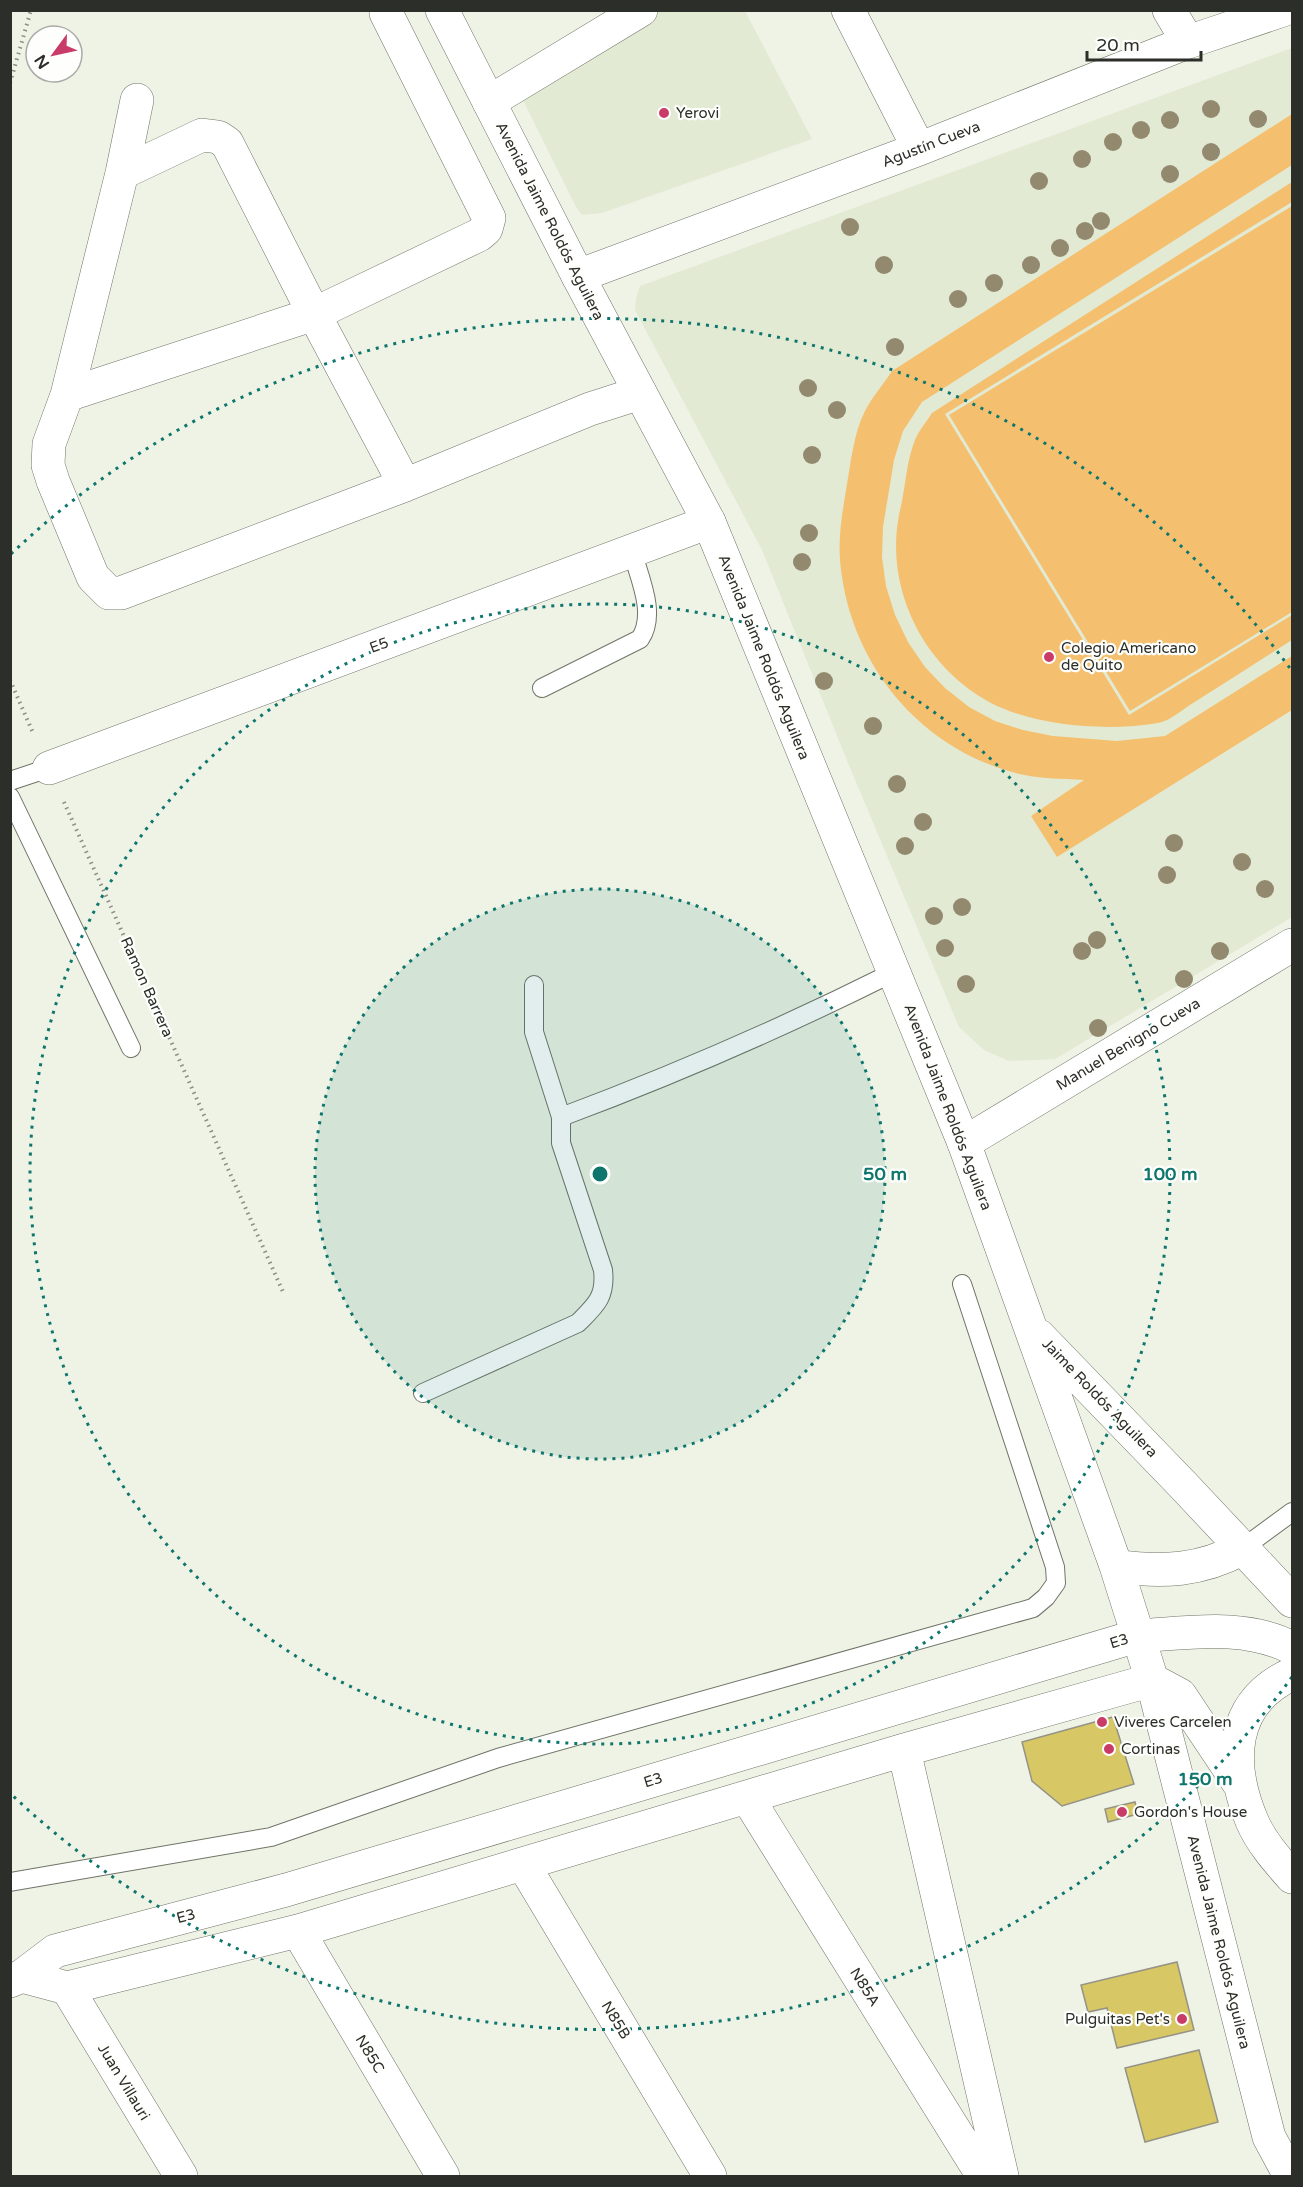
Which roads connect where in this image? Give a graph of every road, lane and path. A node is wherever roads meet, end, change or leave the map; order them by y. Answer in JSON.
{"nodes":[{"id":1,"x":31,"y":10,"type":"edge"},
{"id":2,"x":442,"y":10,"type":"edge"},
{"id":3,"x":641,"y":10,"type":"edge"},
{"id":4,"x":848,"y":10,"type":"edge"},
{"id":5,"x":1169,"y":10,"type":"edge"},
{"id":6,"x":1283,"y":10,"type":"edge"},
{"id":7,"x":387,"y":13,"type":"dead end"},
{"id":8,"x":1188,"y":42,"type":"junction"},
{"id":9,"x":10,"y":83,"type":"edge"},
{"id":10,"x":137,"y":100,"type":"dead end"},
{"id":11,"x":489,"y":102,"type":"junction"},
{"id":12,"x":919,"y":149,"type":"junction"},
{"id":13,"x":122,"y":173,"type":"junction"},
{"id":14,"x":578,"y":276,"type":"junction"},
{"id":15,"x":314,"y":314,"type":"junction"},
{"id":16,"x":640,"y":393,"type":"junction"},
{"id":17,"x":66,"y":395,"type":"junction"},
{"id":18,"x":405,"y":485,"type":"junction"},
{"id":19,"x":709,"y":522,"type":"junction"},
{"id":20,"x":632,"y":551,"type":"junction"},
{"id":21,"x":10,"y":680,"type":"edge"},
{"id":22,"x":542,"y":688,"type":"dead end"},
{"id":23,"x":49,"y":768,"type":"junction"},
{"id":24,"x":10,"y":781,"type":"edge"},
{"id":25,"x":10,"y":797,"type":"edge"},
{"id":26,"x":1293,"y":945,"type":"edge"},
{"id":27,"x":894,"y":972,"type":"junction"},
{"id":28,"x":534,"y":985,"type":"dead end"},
{"id":29,"x":131,"y":1048,"type":"dead end"},
{"id":30,"x":561,"y":1117,"type":"junction"},
{"id":31,"x":964,"y":1143,"type":"junction"},
{"id":32,"x":962,"y":1284,"type":"dead end"},
{"id":33,"x":284,"y":1294,"type":"dead end"},
{"id":34,"x":1031,"y":1328,"type":"junction"},
{"id":35,"x":423,"y":1393,"type":"dead end"},
{"id":36,"x":1293,"y":1512,"type":"edge"},
{"id":37,"x":1243,"y":1548,"type":"junction"},
{"id":38,"x":1116,"y":1566,"type":"junction"},
{"id":39,"x":1293,"y":1601,"type":"edge"},
{"id":40,"x":1137,"y":1636,"type":"junction"},
{"id":41,"x":1293,"y":1648,"type":"edge"},
{"id":42,"x":1293,"y":1674,"type":"edge"},
{"id":43,"x":1152,"y":1680,"type":"junction"},
{"id":44,"x":904,"y":1750,"type":"junction"},
{"id":45,"x":1240,"y":1785,"type":"junction"},
{"id":46,"x":747,"y":1797,"type":"junction"},
{"id":47,"x":523,"y":1864,"type":"junction"},
{"id":48,"x":1293,"y":1877,"type":"edge"},
{"id":49,"x":10,"y":1882,"type":"edge"},
{"id":50,"x":298,"y":1931,"type":"junction"},
{"id":51,"x":16,"y":1978,"type":"edge"},
{"id":52,"x":67,"y":1988,"type":"junction"},
{"id":53,"x":181,"y":2176,"type":"edge"},
{"id":54,"x":443,"y":2176,"type":"edge"},
{"id":55,"x":710,"y":2176,"type":"edge"},
{"id":56,"x":983,"y":2176,"type":"edge"},
{"id":57,"x":1002,"y":2176,"type":"edge"},
{"id":58,"x":1290,"y":2176,"type":"edge"}],
"edges":[{"from":1,"to":9,"type":"path"},
{"from":2,"to":11,"type":"street","name":"Avenida Jaime Roldós Aguilera"},
{"from":3,"to":11,"type":"street"},
{"from":4,"to":12,"type":"street"},
{"from":5,"to":8,"type":"street"},
{"from":6,"to":8,"type":"street","name":"Agustín Cueva"},
{"from":7,"to":15,"type":"street"},
{"from":8,"to":12,"type":"street","name":"Agustín Cueva"},
{"from":10,"to":13,"type":"street"},
{"from":11,"to":14,"type":"street","name":"Avenida Jaime Roldós Aguilera"},
{"from":12,"to":14,"type":"street","name":"Agustín Cueva"},
{"from":13,"to":15,"type":"street"},
{"from":13,"to":17,"type":"street"},
{"from":14,"to":16,"type":"street","name":"Avenida Jaime Roldós Aguilera"},
{"from":15,"to":17,"type":"street"},
{"from":15,"to":18,"type":"street"},
{"from":16,"to":18,"type":"street"},
{"from":16,"to":19,"type":"street","name":"Avenida Jaime Roldós Aguilera"},
{"from":17,"to":18,"type":"street"},
{"from":19,"to":20,"type":"street","name":"E5"},
{"from":19,"to":27,"type":"street","name":"Avenida Jaime Roldós Aguilera"},
{"from":20,"to":22,"type":"lane"},
{"from":20,"to":23,"type":"street","name":"E5"},
{"from":21,"to":23,"type":"path","name":"Ramon Barrera"},
{"from":23,"to":24,"type":"lane"},
{"from":23,"to":33,"type":"path","name":"Ramon Barrera"},
{"from":25,"to":29,"type":"lane"},
{"from":26,"to":31,"type":"street","name":"Manuel Benigno Cueva"},
{"from":27,"to":30,"type":"lane"},
{"from":27,"to":31,"type":"street","name":"Avenida Jaime Roldós Aguilera"},
{"from":28,"to":30,"type":"lane"},
{"from":30,"to":35,"type":"lane"},
{"from":31,"to":34,"type":"street","name":"Avenida Jaime Roldós Aguilera"},
{"from":32,"to":49,"type":"lane"},
{"from":34,"to":37,"type":"street","name":"Jaime Roldós Aguilera"},
{"from":34,"to":38,"type":"street","name":"Jaime Roldós Aguilera"},
{"from":36,"to":37,"type":"lane"},
{"from":37,"to":38,"type":"street"},
{"from":37,"to":39,"type":"street","name":"Jaime Roldós Aguilera"},
{"from":38,"to":40,"type":"street","name":"Jaime Roldós Aguilera"},
{"from":40,"to":41,"type":"street","name":"E3"},
{"from":40,"to":43,"type":"street","name":"Avenida Jaime Roldós Aguilera"},
{"from":40,"to":51,"type":"street","name":"E3"},
{"from":42,"to":45,"type":"street"},
{"from":43,"to":44,"type":"street","name":"E3"},
{"from":43,"to":45,"type":"street"},
{"from":43,"to":58,"type":"street","name":"Avenida Jaime Roldós Aguilera"},
{"from":44,"to":46,"type":"street","name":"E3"},
{"from":44,"to":57,"type":"street"},
{"from":45,"to":48,"type":"street"},
{"from":46,"to":47,"type":"street","name":"E3"},
{"from":46,"to":56,"type":"street","name":"N85A"},
{"from":47,"to":50,"type":"street","name":"E3"},
{"from":47,"to":55,"type":"street","name":"N85B"},
{"from":50,"to":52,"type":"street","name":"E3"},
{"from":50,"to":54,"type":"street","name":"N85C"},
{"from":51,"to":52,"type":"street","name":"E3"},
{"from":52,"to":53,"type":"street","name":"Juan Villauri"}]}
